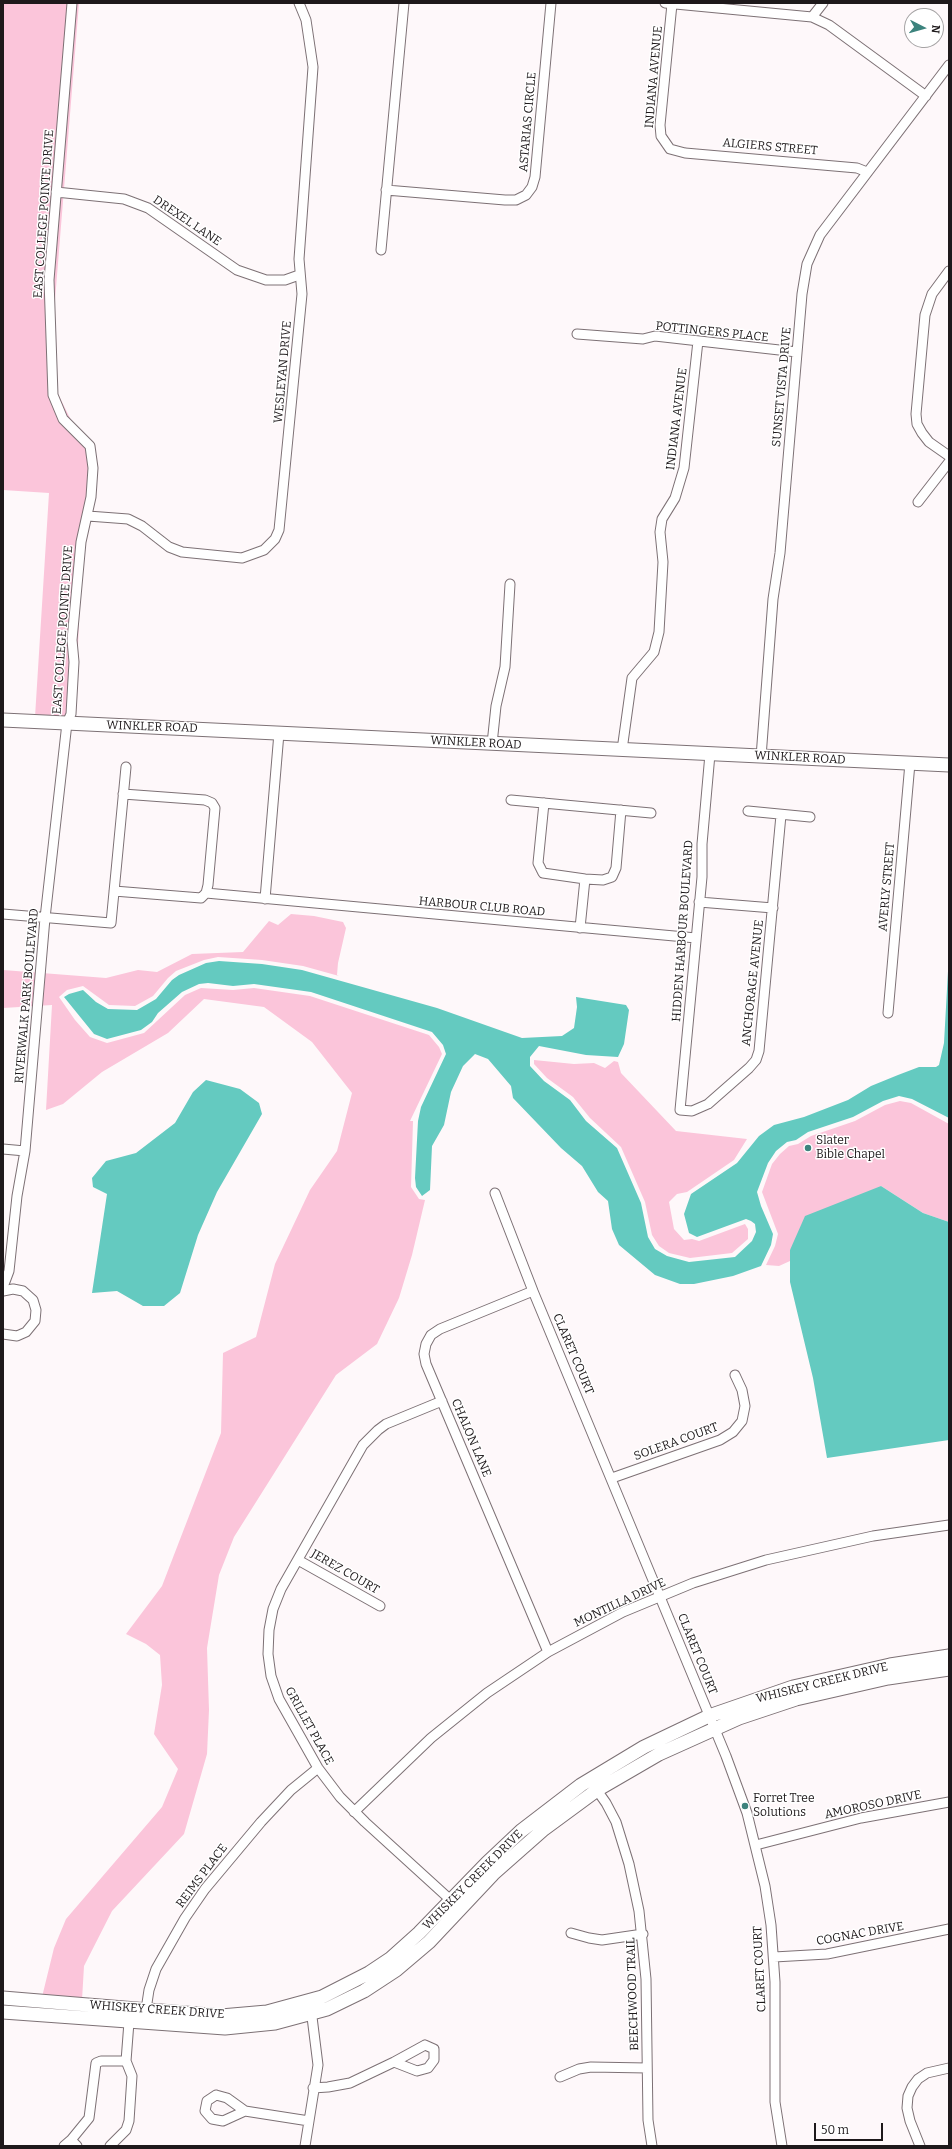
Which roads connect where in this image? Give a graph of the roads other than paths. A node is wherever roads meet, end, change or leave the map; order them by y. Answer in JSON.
{"nodes":[{"id":1,"x":72,"y":3,"type":"edge"},
{"id":2,"x":299,"y":3,"type":"edge"},
{"id":3,"x":404,"y":3,"type":"edge"},
{"id":4,"x":551,"y":3,"type":"edge"},
{"id":5,"x":668,"y":3,"type":"edge"},
{"id":6,"x":823,"y":3,"type":"edge"},
{"id":7,"x":812,"y":17,"type":"junction"},
{"id":8,"x":949,"y":65,"type":"edge"},
{"id":9,"x":926,"y":96,"type":"junction"},
{"id":10,"x":670,"y":149,"type":"joint"},
{"id":11,"x":867,"y":172,"type":"junction"},
{"id":12,"x":386,"y":190,"type":"junction"},
{"id":13,"x":56,"y":192,"type":"junction"},
{"id":14,"x":381,"y":250,"type":"dead end"},
{"id":15,"x":949,"y":271,"type":"edge"},
{"id":16,"x":299,"y":275,"type":"junction"},
{"id":17,"x":577,"y":334,"type":"dead end"},
{"id":18,"x":698,"y":342,"type":"junction"},
{"id":19,"x":797,"y":352,"type":"junction"},
{"id":20,"x":949,"y":456,"type":"edge"},
{"id":21,"x":949,"y":462,"type":"edge"},
{"id":22,"x":918,"y":502,"type":"dead end"},
{"id":23,"x":88,"y":516,"type":"junction"},
{"id":24,"x":510,"y":584,"type":"dead end"},
{"id":25,"x":3,"y":720,"type":"edge"},
{"id":26,"x":67,"y":723,"type":"junction"},
{"id":27,"x":280,"y":733,"type":"junction"},
{"id":28,"x":492,"y":744,"type":"junction"},
{"id":29,"x":622,"y":750,"type":"junction"},
{"id":30,"x":710,"y":754,"type":"junction"},
{"id":31,"x":761,"y":757,"type":"junction"},
{"id":32,"x":910,"y":763,"type":"junction"},
{"id":33,"x":949,"y":765,"type":"edge"},
{"id":34,"x":126,"y":767,"type":"dead end"},
{"id":35,"x":123,"y":794,"type":"junction"},
{"id":36,"x":511,"y":800,"type":"dead end"},
{"id":37,"x":544,"y":803,"type":"junction"},
{"id":38,"x":621,"y":810,"type":"junction"},
{"id":39,"x":748,"y":811,"type":"dead end"},
{"id":40,"x":651,"y":813,"type":"dead end"},
{"id":41,"x":781,"y":815,"type":"junction"},
{"id":42,"x":810,"y":817,"type":"dead end"},
{"id":43,"x":585,"y":879,"type":"junction"},
{"id":44,"x":114,"y":891,"type":"junction"},
{"id":45,"x":206,"y":893,"type":"junction"},
{"id":46,"x":265,"y":899,"type":"junction"},
{"id":47,"x":699,"y":902,"type":"junction"},
{"id":48,"x":773,"y":908,"type":"junction"},
{"id":49,"x":3,"y":914,"type":"edge"},
{"id":50,"x":45,"y":918,"type":"junction"},
{"id":51,"x":580,"y":928,"type":"junction"},
{"id":52,"x":696,"y":938,"type":"junction"},
{"id":53,"x":888,"y":1013,"type":"dead end"},
{"id":54,"x":680,"y":1110,"type":"joint"},
{"id":55,"x":3,"y":1149,"type":"edge"},
{"id":56,"x":25,"y":1151,"type":"junction"},
{"id":57,"x":495,"y":1193,"type":"dead end"},
{"id":58,"x":9,"y":1271,"type":"junction"},
{"id":59,"x":3,"y":1287,"type":"edge"},
{"id":60,"x":17,"y":1289,"type":"junction"},
{"id":61,"x":533,"y":1290,"type":"junction"},
{"id":62,"x":3,"y":1291,"type":"edge"},
{"id":63,"x":3,"y":1334,"type":"edge"},
{"id":64,"x":734,"y":1375,"type":"dead end"},
{"id":65,"x":442,"y":1401,"type":"junction"},
{"id":66,"x":612,"y":1478,"type":"junction"},
{"id":67,"x":949,"y":1525,"type":"edge"},
{"id":68,"x":298,"y":1560,"type":"junction"},
{"id":69,"x":660,"y":1596,"type":"junction"},
{"id":70,"x":380,"y":1606,"type":"dead end"},
{"id":71,"x":548,"y":1652,"type":"junction"},
{"id":72,"x":949,"y":1656,"type":"edge"},
{"id":73,"x":949,"y":1669,"type":"edge"},
{"id":74,"x":711,"y":1722,"type":"junction"},
{"id":75,"x":318,"y":1768,"type":"junction"},
{"id":76,"x":594,"y":1785,"type":"junction"},
{"id":77,"x":949,"y":1802,"type":"edge"},
{"id":78,"x":354,"y":1812,"type":"junction"},
{"id":79,"x":756,"y":1845,"type":"junction"},
{"id":80,"x":455,"y":1904,"type":"junction"},
{"id":81,"x":949,"y":1929,"type":"edge"},
{"id":82,"x":571,"y":1933,"type":"dead end"},
{"id":83,"x":643,"y":1934,"type":"junction"},
{"id":84,"x":774,"y":1957,"type":"junction"},
{"id":85,"x":3,"y":1998,"type":"edge"},
{"id":86,"x":311,"y":2007,"type":"junction"},
{"id":87,"x":3,"y":2012,"type":"edge"},
{"id":88,"x":145,"y":2017,"type":"junction"},
{"id":89,"x":129,"y":2022,"type":"junction"},
{"id":90,"x":126,"y":2062,"type":"junction"},
{"id":91,"x":394,"y":2062,"type":"dead end"},
{"id":92,"x":647,"y":2068,"type":"junction"},
{"id":93,"x":949,"y":2068,"type":"edge"},
{"id":94,"x":560,"y":2077,"type":"dead end"},
{"id":95,"x":313,"y":2088,"type":"junction"},
{"id":96,"x":245,"y":2112,"type":"dead end"},
{"id":97,"x":309,"y":2121,"type":"junction"},
{"id":98,"x":71,"y":2144,"type":"edge"},
{"id":99,"x":110,"y":2146,"type":"edge"},
{"id":100,"x":305,"y":2146,"type":"edge"},
{"id":101,"x":652,"y":2146,"type":"edge"},
{"id":102,"x":782,"y":2146,"type":"edge"},
{"id":103,"x":920,"y":2146,"type":"edge"}],
"edges":[{"from":1,"to":13,"type":"street","name":"EAST COLLEGE POINTE DRIVE"},
{"from":2,"to":16,"type":"street","name":"WESLEYAN DRIVE"},
{"from":3,"to":12,"type":"street"},
{"from":4,"to":12,"type":"street","name":"ASTARIAS CIRCLE"},
{"from":5,"to":7,"type":"street"},
{"from":5,"to":10,"type":"street","name":"INDIANA AVENUE"},
{"from":6,"to":7,"type":"street"},
{"from":7,"to":9,"type":"street"},
{"from":8,"to":9,"type":"street","name":"SUNSET VISTA DRIVE"},
{"from":9,"to":11,"type":"street","name":"SUNSET VISTA DRIVE"},
{"from":10,"to":11,"type":"street","name":"ALGIERS STREET"},
{"from":11,"to":19,"type":"street","name":"SUNSET VISTA DRIVE"},
{"from":12,"to":14,"type":"street"},
{"from":13,"to":16,"type":"street","name":"DREXEL LANE"},
{"from":13,"to":23,"type":"street","name":"EAST COLLEGE POINTE DRIVE"},
{"from":15,"to":20,"type":"street"},
{"from":16,"to":23,"type":"street","name":"WESLEYAN DRIVE"},
{"from":17,"to":18,"type":"street","name":"POTTINGERS PLACE"},
{"from":18,"to":19,"type":"street","name":"POTTINGERS PLACE"},
{"from":18,"to":29,"type":"street","name":"INDIANA AVENUE"},
{"from":19,"to":31,"type":"street","name":"SUNSET VISTA DRIVE"},
{"from":21,"to":22,"type":"street"},
{"from":23,"to":26,"type":"street","name":"EAST COLLEGE POINTE DRIVE"},
{"from":24,"to":28,"type":"street"},
{"from":25,"to":26,"type":"street","name":"WINKLER ROAD"},
{"from":26,"to":27,"type":"street","name":"WINKLER ROAD"},
{"from":26,"to":50,"type":"street","name":"RIVERWALK PARK BOULEVARD"},
{"from":27,"to":28,"type":"street","name":"WINKLER ROAD"},
{"from":27,"to":46,"type":"street"},
{"from":28,"to":29,"type":"street","name":"WINKLER ROAD"},
{"from":29,"to":30,"type":"street","name":"WINKLER ROAD"},
{"from":30,"to":31,"type":"street","name":"WINKLER ROAD"},
{"from":30,"to":47,"type":"street","name":"HIDDEN HARBOUR BOULEVARD"},
{"from":31,"to":32,"type":"street","name":"WINKLER ROAD"},
{"from":32,"to":33,"type":"street","name":"WINKLER ROAD"},
{"from":32,"to":53,"type":"street","name":"AVERLY STREET"},
{"from":34,"to":35,"type":"street"},
{"from":35,"to":44,"type":"street"},
{"from":35,"to":45,"type":"street"},
{"from":36,"to":37,"type":"street"},
{"from":37,"to":38,"type":"street"},
{"from":37,"to":43,"type":"street"},
{"from":38,"to":40,"type":"street"},
{"from":38,"to":43,"type":"street"},
{"from":39,"to":41,"type":"street"},
{"from":41,"to":42,"type":"street"},
{"from":41,"to":48,"type":"street","name":"ANCHORAGE AVENUE"},
{"from":43,"to":51,"type":"street"},
{"from":44,"to":45,"type":"street","name":"HARBOUR CLUB ROAD"},
{"from":44,"to":50,"type":"street"},
{"from":45,"to":46,"type":"street","name":"HARBOUR CLUB ROAD"},
{"from":46,"to":51,"type":"street","name":"HARBOUR CLUB ROAD"},
{"from":47,"to":48,"type":"street"},
{"from":47,"to":52,"type":"street","name":"HIDDEN HARBOUR BOULEVARD"},
{"from":48,"to":54,"type":"street","name":"ANCHORAGE AVENUE"},
{"from":49,"to":50,"type":"street"},
{"from":50,"to":56,"type":"street","name":"RIVERWALK PARK BOULEVARD"},
{"from":51,"to":52,"type":"street","name":"HARBOUR CLUB ROAD"},
{"from":52,"to":54,"type":"street","name":"HIDDEN HARBOUR BOULEVARD"},
{"from":55,"to":56,"type":"street"},
{"from":56,"to":58,"type":"street","name":"RIVERWALK PARK BOULEVARD"},
{"from":57,"to":61,"type":"street","name":"CLARET COURT"},
{"from":58,"to":59,"type":"street","name":"RIVERWALK PARK BOULEVARD"},
{"from":58,"to":60,"type":"street"},
{"from":60,"to":62,"type":"street"},
{"from":60,"to":63,"type":"street"},
{"from":61,"to":65,"type":"street","name":"CHALON LANE"},
{"from":61,"to":66,"type":"street","name":"CLARET COURT"},
{"from":64,"to":66,"type":"street","name":"SOLERA COURT"},
{"from":65,"to":68,"type":"street","name":"GRILLET PLACE"},
{"from":65,"to":71,"type":"street","name":"CHALON LANE"},
{"from":66,"to":69,"type":"street","name":"CLARET COURT"},
{"from":67,"to":69,"type":"street","name":"MONTILLA DRIVE"},
{"from":68,"to":70,"type":"street","name":"JEREZ COURT"},
{"from":68,"to":75,"type":"street","name":"GRILLET PLACE"},
{"from":69,"to":71,"type":"street","name":"MONTILLA DRIVE"},
{"from":69,"to":74,"type":"street","name":"CLARET COURT"},
{"from":71,"to":78,"type":"street","name":"MONTILLA DRIVE"},
{"from":72,"to":74,"type":"street","name":"WHISKEY CREEK DRIVE"},
{"from":73,"to":74,"type":"street","name":"WHISKEY CREEK DRIVE"},
{"from":74,"to":76,"type":"street","name":"WHISKEY CREEK DRIVE"},
{"from":74,"to":79,"type":"street","name":"CLARET COURT"},
{"from":75,"to":78,"type":"street","name":"GRILLET PLACE"},
{"from":75,"to":88,"type":"street","name":"REIMS PLACE"},
{"from":76,"to":80,"type":"street","name":"WHISKEY CREEK DRIVE"},
{"from":76,"to":83,"type":"street","name":"BEECHWOOD TRAIL"},
{"from":77,"to":79,"type":"street","name":"AMOROSO DRIVE"},
{"from":78,"to":80,"type":"street","name":"GRILLET PLACE"},
{"from":79,"to":84,"type":"street","name":"CLARET COURT"},
{"from":80,"to":86,"type":"street","name":"WHISKEY CREEK DRIVE"},
{"from":81,"to":84,"type":"street","name":"COGNAC DRIVE"},
{"from":82,"to":83,"type":"street"},
{"from":83,"to":92,"type":"street","name":"BEECHWOOD TRAIL"},
{"from":84,"to":102,"type":"street","name":"CLARET COURT"},
{"from":85,"to":88,"type":"street","name":"WHISKEY CREEK DRIVE"},
{"from":86,"to":88,"type":"street","name":"WHISKEY CREEK DRIVE"},
{"from":86,"to":95,"type":"street"},
{"from":87,"to":89,"type":"street","name":"WHISKEY CREEK DRIVE"},
{"from":88,"to":89,"type":"street","name":"WHISKEY CREEK DRIVE"},
{"from":89,"to":90,"type":"street"},
{"from":90,"to":98,"type":"street"},
{"from":90,"to":99,"type":"street"},
{"from":91,"to":95,"type":"street"},
{"from":92,"to":94,"type":"street"},
{"from":92,"to":101,"type":"street","name":"BEECHWOOD TRAIL"},
{"from":93,"to":103,"type":"street"},
{"from":95,"to":97,"type":"street"},
{"from":96,"to":97,"type":"street"},
{"from":97,"to":100,"type":"street"}]}
